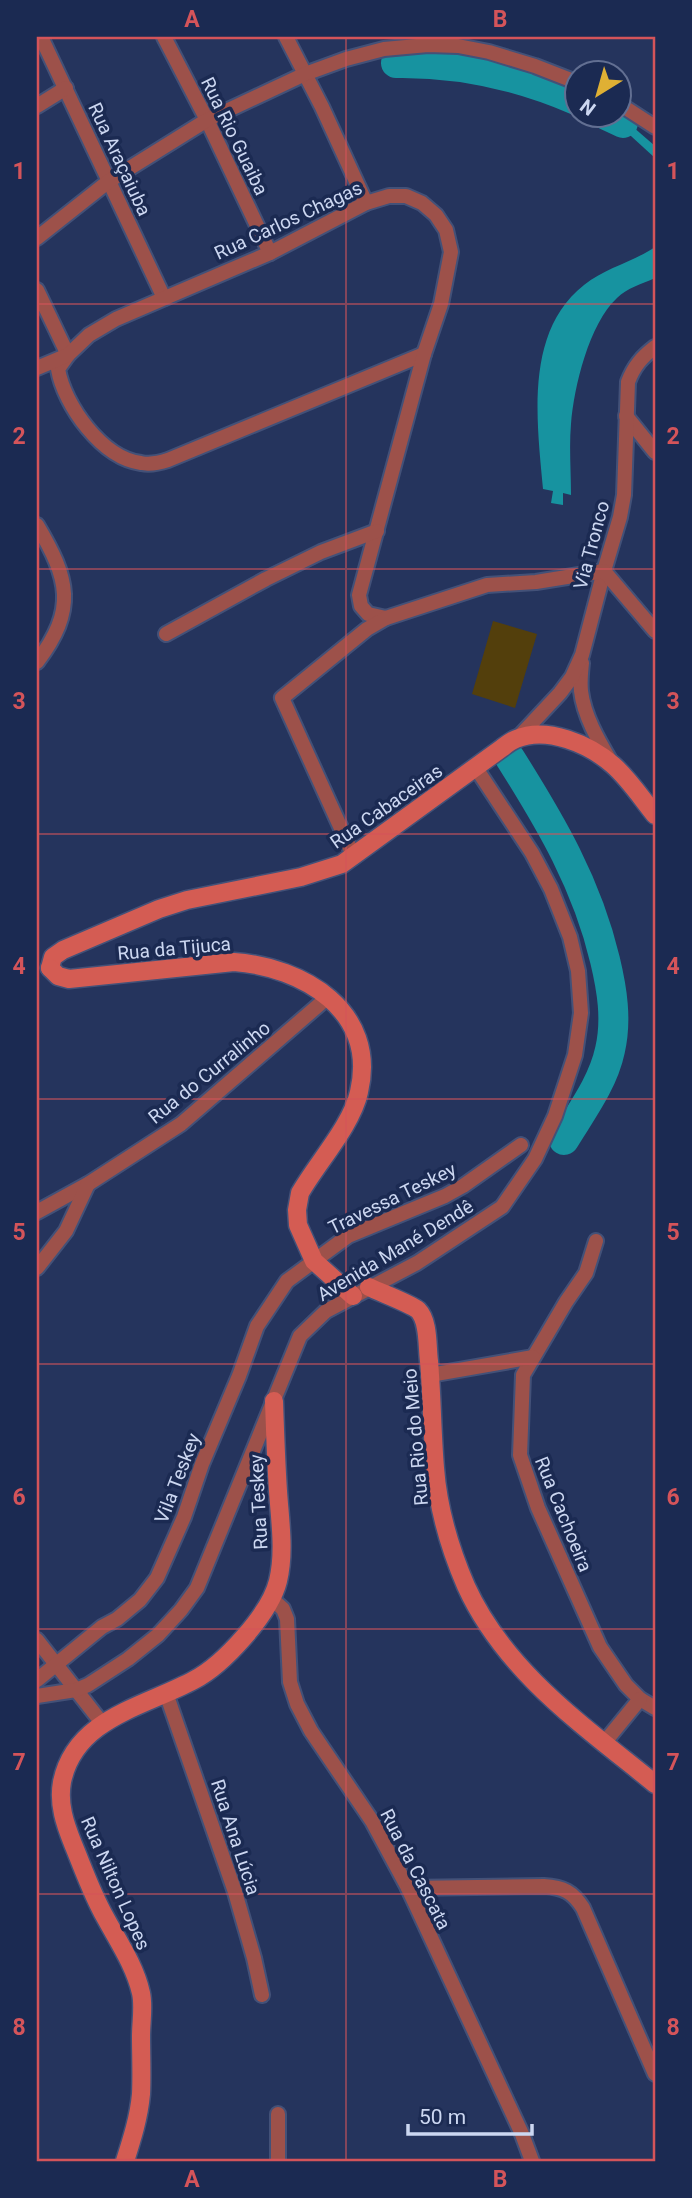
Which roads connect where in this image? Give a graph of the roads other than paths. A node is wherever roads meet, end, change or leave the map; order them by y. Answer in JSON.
{"nodes":[{"id":1,"x":41,"y":37,"type":"edge"},
{"id":2,"x":164,"y":37,"type":"edge"},
{"id":3,"x":286,"y":37,"type":"edge"},
{"id":4,"x":426,"y":41,"type":"edge"},
{"id":5,"x":306,"y":74,"type":"junction"},
{"id":6,"x":562,"y":76,"type":"edge"},
{"id":7,"x":66,"y":88,"type":"junction"},
{"id":8,"x":37,"y":106,"type":"edge"},
{"id":9,"x":632,"y":112,"type":"edge"},
{"id":10,"x":206,"y":120,"type":"junction"},
{"id":11,"x":655,"y":127,"type":"edge"},
{"id":12,"x":109,"y":181,"type":"junction"},
{"id":13,"x":366,"y":203,"type":"junction"},
{"id":14,"x":37,"y":238,"type":"edge"},
{"id":15,"x":270,"y":253,"type":"junction"},
{"id":16,"x":37,"y":290,"type":"edge"},
{"id":17,"x":164,"y":298,"type":"junction"},
{"id":18,"x":655,"y":347,"type":"edge"},
{"id":19,"x":424,"y":354,"type":"junction"},
{"id":20,"x":68,"y":355,"type":"junction"},
{"id":21,"x":37,"y":368,"type":"edge"},
{"id":22,"x":626,"y":416,"type":"junction"},
{"id":23,"x":655,"y":452,"type":"edge"},
{"id":24,"x":38,"y":528,"type":"edge"},
{"id":25,"x":377,"y":531,"type":"junction"},
{"id":26,"x":604,"y":571,"type":"junction"},
{"id":27,"x":386,"y":618,"type":"junction"},
{"id":28,"x":655,"y":631,"type":"edge"},
{"id":29,"x":166,"y":634,"type":"dead end"},
{"id":30,"x":582,"y":655,"type":"junction"},
{"id":31,"x":37,"y":662,"type":"edge"},
{"id":32,"x":517,"y":738,"type":"junction"},
{"id":33,"x":614,"y":766,"type":"junction"},
{"id":34,"x":476,"y":768,"type":"junction"},
{"id":35,"x":655,"y":815,"type":"edge"},
{"id":36,"x":354,"y":857,"type":"junction"},
{"id":37,"x":43,"y":970,"type":"edge"},
{"id":38,"x":328,"y":997,"type":"junction"},
{"id":39,"x":521,"y":1145,"type":"dead end"},
{"id":40,"x":88,"y":1184,"type":"junction"},
{"id":41,"x":37,"y":1212,"type":"edge"},
{"id":42,"x":596,"y":1241,"type":"dead end"},
{"id":43,"x":314,"y":1261,"type":"junction"},
{"id":44,"x":37,"y":1268,"type":"edge"},
{"id":45,"x":369,"y":1287,"type":"junction"},
{"id":46,"x":353,"y":1296,"type":"junction"},
{"id":47,"x":533,"y":1357,"type":"junction"},
{"id":48,"x":430,"y":1375,"type":"junction"},
{"id":49,"x":274,"y":1401,"type":"junction"},
{"id":50,"x":272,"y":1599,"type":"junction"},
{"id":51,"x":37,"y":1640,"type":"edge"},
{"id":52,"x":56,"y":1665,"type":"junction"},
{"id":53,"x":37,"y":1680,"type":"edge"},
{"id":54,"x":76,"y":1690,"type":"junction"},
{"id":55,"x":166,"y":1693,"type":"junction"},
{"id":56,"x":37,"y":1696,"type":"edge"},
{"id":57,"x":640,"y":1699,"type":"junction"},
{"id":58,"x":655,"y":1708,"type":"edge"},
{"id":59,"x":102,"y":1723,"type":"junction"},
{"id":60,"x":604,"y":1743,"type":"junction"},
{"id":61,"x":655,"y":1784,"type":"edge"},
{"id":62,"x":408,"y":1888,"type":"junction"},
{"id":63,"x":262,"y":1995,"type":"dead end"},
{"id":64,"x":655,"y":2074,"type":"edge"},
{"id":65,"x":278,"y":2114,"type":"dead end"},
{"id":66,"x":125,"y":2161,"type":"edge"},
{"id":67,"x":278,"y":2161,"type":"edge"},
{"id":68,"x":532,"y":2161,"type":"edge"}],
"edges":[{"from":1,"to":7,"type":"street","name":"Rua Araçaiuba"},
{"from":2,"to":10,"type":"street","name":"Rua Rio Guaiba"},
{"from":3,"to":5,"type":"street"},
{"from":4,"to":5,"type":"street"},
{"from":4,"to":6,"type":"street"},
{"from":5,"to":10,"type":"street"},
{"from":5,"to":13,"type":"street"},
{"from":7,"to":8,"type":"street"},
{"from":7,"to":12,"type":"street","name":"Rua Araçaiuba"},
{"from":9,"to":11,"type":"street"},
{"from":10,"to":12,"type":"street"},
{"from":10,"to":15,"type":"street","name":"Rua Rio Guaiba"},
{"from":12,"to":14,"type":"street"},
{"from":12,"to":17,"type":"street","name":"Rua Araçaiuba"},
{"from":13,"to":15,"type":"street","name":"Rua Carlos Chagas"},
{"from":13,"to":19,"type":"street","name":"Rua Carlos Chagas"},
{"from":15,"to":17,"type":"street","name":"Rua Carlos Chagas"},
{"from":16,"to":20,"type":"street"},
{"from":17,"to":20,"type":"street","name":"Rua Carlos Chagas"},
{"from":18,"to":22,"type":"street","name":"Via Tronco"},
{"from":19,"to":20,"type":"street"},
{"from":19,"to":25,"type":"street","name":"Rua Carlos Chagas"},
{"from":20,"to":21,"type":"street","name":"Rua Carlos Chagas"},
{"from":22,"to":23,"type":"street"},
{"from":22,"to":26,"type":"street","name":"Via Tronco"},
{"from":24,"to":31,"type":"street"},
{"from":25,"to":27,"type":"street","name":"Rua Carlos Chagas"},
{"from":25,"to":29,"type":"street"},
{"from":26,"to":27,"type":"street"},
{"from":26,"to":28,"type":"street"},
{"from":26,"to":30,"type":"street","name":"Via Tronco"},
{"from":27,"to":36,"type":"street"},
{"from":30,"to":32,"type":"street","name":"Via Tronco"},
{"from":30,"to":33,"type":"street"},
{"from":32,"to":33,"type":"main road"},
{"from":32,"to":34,"type":"main road","name":"Rua Cabaceiras"},
{"from":33,"to":35,"type":"main road"},
{"from":34,"to":36,"type":"main road","name":"Rua Cabaceiras"},
{"from":34,"to":45,"type":"street","name":"Avenida Mané Dendê"},
{"from":36,"to":37,"type":"main road","name":"Rua Cabaceiras"},
{"from":37,"to":38,"type":"main road","name":"Rua da Tijuca"},
{"from":38,"to":40,"type":"street","name":"Rua do Curralinho"},
{"from":38,"to":43,"type":"main road","name":"Rua da Tijuca"},
{"from":39,"to":43,"type":"street","name":"Travessa Teskey"},
{"from":40,"to":41,"type":"street","name":"Rua do Curralinho"},
{"from":40,"to":44,"type":"street"},
{"from":42,"to":47,"type":"street","name":"Rua Cachoeira"},
{"from":43,"to":46,"type":"main road","name":"Rua da Tijuca"},
{"from":43,"to":52,"type":"street","name":"Vila Teskey"},
{"from":45,"to":46,"type":"street","name":"Avenida Mané Dendê"},
{"from":45,"to":48,"type":"main road","name":"Rua Rio do Meio"},
{"from":46,"to":49,"type":"street","name":"Avenida Mané Dendê"},
{"from":47,"to":48,"type":"street"},
{"from":47,"to":57,"type":"street","name":"Rua Cachoeira"},
{"from":48,"to":60,"type":"main road","name":"Rua Rio do Meio"},
{"from":49,"to":50,"type":"main road","name":"Rua Teskey"},
{"from":49,"to":54,"type":"street","name":"Avenida Mané Dendê"},
{"from":50,"to":55,"type":"main road","name":"Rua Nilton Lopes"},
{"from":50,"to":62,"type":"street","name":"Rua da Cascata"},
{"from":51,"to":52,"type":"street"},
{"from":52,"to":53,"type":"street","name":"Vila Teskey"},
{"from":52,"to":54,"type":"street"},
{"from":54,"to":56,"type":"street","name":"Avenida Mané Dendê"},
{"from":54,"to":59,"type":"street"},
{"from":55,"to":59,"type":"main road","name":"Rua Nilton Lopes"},
{"from":55,"to":63,"type":"street","name":"Rua Ana Lúcia"},
{"from":57,"to":58,"type":"street","name":"Rua Cachoeira"},
{"from":57,"to":60,"type":"street"},
{"from":59,"to":66,"type":"main road","name":"Rua Nilton Lopes"},
{"from":60,"to":61,"type":"main road","name":"Rua Rio do Meio"},
{"from":62,"to":64,"type":"street"},
{"from":62,"to":68,"type":"street","name":"Rua da Cascata"},
{"from":65,"to":67,"type":"street"}]}
